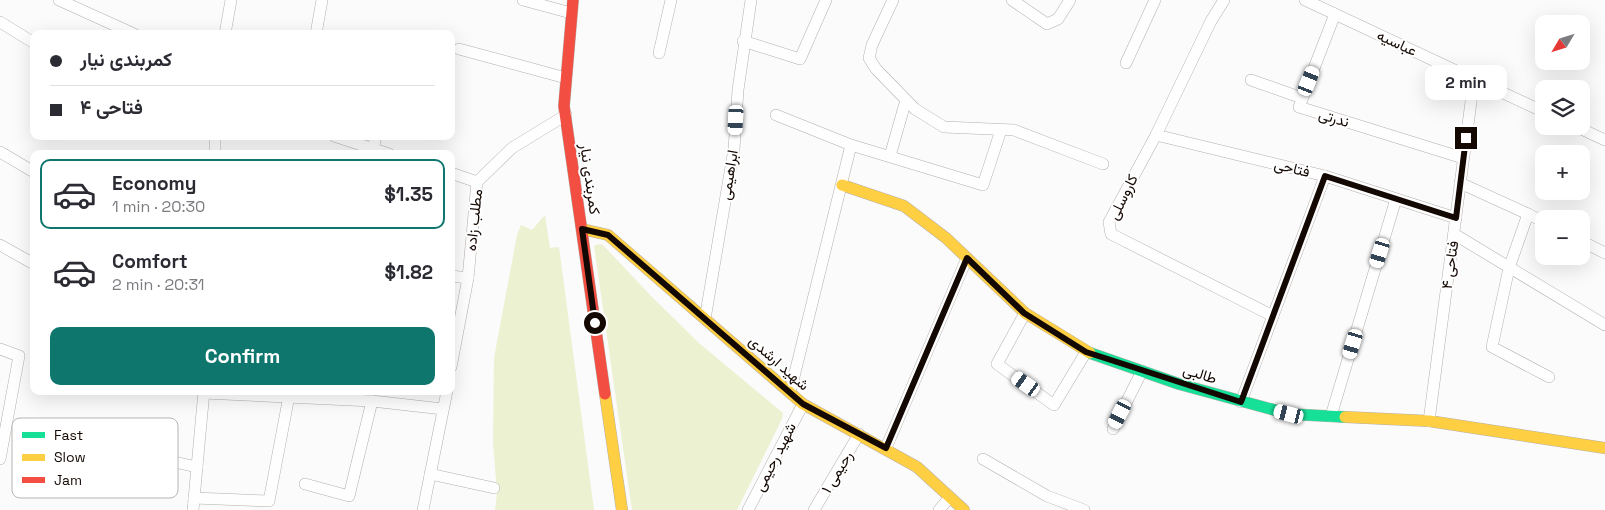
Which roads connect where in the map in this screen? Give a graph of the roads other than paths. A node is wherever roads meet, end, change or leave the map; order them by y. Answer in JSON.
{"nodes":[{"id":1,"x":59,"y":0,"type":"edge"},
{"id":2,"x":231,"y":0,"type":"edge"},
{"id":3,"x":322,"y":0,"type":"edge"},
{"id":4,"x":523,"y":0,"type":"edge"},
{"id":5,"x":572,"y":0,"type":"edge"},
{"id":6,"x":671,"y":0,"type":"edge"},
{"id":7,"x":751,"y":0,"type":"edge"},
{"id":8,"x":826,"y":0,"type":"edge"},
{"id":9,"x":893,"y":0,"type":"edge"},
{"id":10,"x":1012,"y":0,"type":"edge"},
{"id":11,"x":1070,"y":0,"type":"edge"},
{"id":12,"x":1155,"y":0,"type":"edge"},
{"id":13,"x":1224,"y":0,"type":"edge"},
{"id":14,"x":1305,"y":0,"type":"edge"},
{"id":15,"x":572,"y":13,"type":"junction"},
{"id":16,"x":1336,"y":14,"type":"junction"},
{"id":17,"x":0,"y":22,"type":"edge"},
{"id":18,"x":125,"y":30,"type":"edge"},
{"id":19,"x":226,"y":30,"type":"edge"},
{"id":20,"x":317,"y":30,"type":"edge"},
{"id":21,"x":30,"y":41,"type":"edge"},
{"id":22,"x":743,"y":41,"type":"junction"},
{"id":23,"x":459,"y":49,"type":"dead end"},
{"id":24,"x":659,"y":53,"type":"dead end"},
{"id":25,"x":1126,"y":63,"type":"dead end"},
{"id":26,"x":566,"y":78,"type":"junction"},
{"id":27,"x":1474,"y":79,"type":"junction"},
{"id":28,"x":1251,"y":80,"type":"dead end"},
{"id":29,"x":1302,"y":98,"type":"junction"},
{"id":30,"x":906,"y":100,"type":"junction"},
{"id":31,"x":1535,"y":108,"type":"edge"},
{"id":32,"x":566,"y":115,"type":"junction"},
{"id":33,"x":776,"y":115,"type":"dead end"},
{"id":34,"x":1000,"y":130,"type":"junction"},
{"id":35,"x":1590,"y":133,"type":"edge"},
{"id":36,"x":1156,"y":135,"type":"junction"},
{"id":37,"x":346,"y":140,"type":"edge"},
{"id":38,"x":375,"y":140,"type":"edge"},
{"id":39,"x":1605,"y":140,"type":"edge"},
{"id":40,"x":851,"y":145,"type":"junction"},
{"id":41,"x":373,"y":149,"type":"junction"},
{"id":42,"x":376,"y":150,"type":"edge"},
{"id":43,"x":0,"y":152,"type":"edge"},
{"id":44,"x":890,"y":156,"type":"junction"},
{"id":45,"x":1463,"y":158,"type":"junction"},
{"id":46,"x":1103,"y":164,"type":"dead end"},
{"id":47,"x":30,"y":170,"type":"edge"},
{"id":48,"x":455,"y":175,"type":"edge"},
{"id":49,"x":1325,"y":176,"type":"junction"},
{"id":50,"x":477,"y":182,"type":"junction"},
{"id":51,"x":1460,"y":183,"type":"junction"},
{"id":52,"x":842,"y":185,"type":"junction"},
{"id":53,"x":1396,"y":199,"type":"junction"},
{"id":54,"x":1528,"y":214,"type":"junction"},
{"id":55,"x":1456,"y":218,"type":"junction"},
{"id":56,"x":1535,"y":218,"type":"edge"},
{"id":57,"x":582,"y":229,"type":"junction"},
{"id":58,"x":1454,"y":234,"type":"junction"},
{"id":59,"x":0,"y":245,"type":"edge"},
{"id":60,"x":1590,"y":246,"type":"edge"},
{"id":61,"x":1605,"y":253,"type":"edge"},
{"id":62,"x":967,"y":258,"type":"junction"},
{"id":63,"x":30,"y":262,"type":"edge"},
{"id":64,"x":1509,"y":268,"type":"junction"},
{"id":65,"x":455,"y":276,"type":"edge"},
{"id":66,"x":468,"y":278,"type":"junction"},
{"id":67,"x":1024,"y":313,"type":"junction"},
{"id":68,"x":1273,"y":316,"type":"junction"},
{"id":69,"x":705,"y":319,"type":"junction"},
{"id":70,"x":1605,"y":325,"type":"edge"},
{"id":71,"x":455,"y":346,"type":"edge"},
{"id":72,"x":0,"y":349,"type":"edge"},
{"id":73,"x":1086,"y":352,"type":"junction"},
{"id":74,"x":1142,"y":371,"type":"junction"},
{"id":75,"x":1549,"y":377,"type":"dead end"},
{"id":76,"x":790,"y":393,"type":"junction"},
{"id":77,"x":204,"y":395,"type":"edge"},
{"id":78,"x":268,"y":395,"type":"edge"},
{"id":79,"x":446,"y":395,"type":"edge"},
{"id":80,"x":290,"y":396,"type":"junction"},
{"id":81,"x":372,"y":401,"type":"junction"},
{"id":82,"x":1241,"y":402,"type":"junction"},
{"id":83,"x":803,"y":404,"type":"junction"},
{"id":84,"x":443,"y":409,"type":"junction"},
{"id":85,"x":1331,"y":416,"type":"junction"},
{"id":86,"x":1429,"y":421,"type":"junction"},
{"id":87,"x":1113,"y":429,"type":"dead end"},
{"id":88,"x":859,"y":434,"type":"junction"},
{"id":89,"x":886,"y":448,"type":"junction"},
{"id":90,"x":1605,"y":448,"type":"edge"},
{"id":91,"x":0,"y":459,"type":"edge"},
{"id":92,"x":983,"y":459,"type":"dead end"},
{"id":93,"x":178,"y":463,"type":"edge"},
{"id":94,"x":197,"y":467,"type":"junction"},
{"id":95,"x":430,"y":474,"type":"junction"},
{"id":96,"x":305,"y":484,"type":"dead end"},
{"id":97,"x":494,"y":488,"type":"dead end"},
{"id":98,"x":949,"y":498,"type":"junction"},
{"id":99,"x":194,"y":504,"type":"edge"},
{"id":100,"x":423,"y":510,"type":"edge"},
{"id":101,"x":622,"y":510,"type":"edge"},
{"id":102,"x":748,"y":510,"type":"edge"},
{"id":103,"x":814,"y":510,"type":"edge"},
{"id":104,"x":939,"y":510,"type":"edge"},
{"id":105,"x":964,"y":510,"type":"edge"},
{"id":106,"x":1084,"y":510,"type":"edge"}],
"edges":[{"from":1,"to":18,"type":"street"},
{"from":2,"to":19,"type":"street"},
{"from":3,"to":20,"type":"street"},
{"from":4,"to":15,"type":"street"},
{"from":5,"to":15,"type":"street","name":"کمربندی نیار"},
{"from":6,"to":24,"type":"street"},
{"from":7,"to":22,"type":"street","name":"ابراهیمی"},
{"from":8,"to":22,"type":"street"},
{"from":9,"to":30,"type":"street"},
{"from":10,"to":11,"type":"street"},
{"from":12,"to":25,"type":"street"},
{"from":13,"to":36,"type":"street","name":"کاروسلی"},
{"from":14,"to":16,"type":"street","name":"عباسیه"},
{"from":15,"to":26,"type":"street","name":"کمربندی نیار"},
{"from":16,"to":27,"type":"street","name":"عباسیه"},
{"from":16,"to":29,"type":"street","name":"ندرتی"},
{"from":17,"to":21,"type":"street"},
{"from":22,"to":69,"type":"street","name":"ابراهیمی"},
{"from":23,"to":26,"type":"street"},
{"from":26,"to":32,"type":"street","name":"کمربندی نیار"},
{"from":27,"to":31,"type":"street","name":"عباسیه"},
{"from":27,"to":45,"type":"street","name":"فتاحی ۴"},
{"from":28,"to":29,"type":"street"},
{"from":29,"to":45,"type":"street","name":"ندرتی"},
{"from":30,"to":34,"type":"street"},
{"from":30,"to":44,"type":"street"},
{"from":32,"to":50,"type":"street","name":"مطلب زاده"},
{"from":32,"to":57,"type":"street","name":"کمربندی نیار"},
{"from":33,"to":40,"type":"street"},
{"from":34,"to":44,"type":"street"},
{"from":34,"to":46,"type":"street"},
{"from":35,"to":39,"type":"street"},
{"from":36,"to":49,"type":"street","name":"فتاحی"},
{"from":36,"to":68,"type":"street","name":"کاروسلی"},
{"from":37,"to":41,"type":"street"},
{"from":38,"to":41,"type":"street"},
{"from":40,"to":44,"type":"street"},
{"from":40,"to":52,"type":"street"},
{"from":41,"to":42,"type":"street"},
{"from":43,"to":47,"type":"street"},
{"from":45,"to":51,"type":"street","name":"فتاحی ۴"},
{"from":48,"to":50,"type":"street"},
{"from":49,"to":53,"type":"street","name":"فتاحی"},
{"from":49,"to":68,"type":"street"},
{"from":50,"to":66,"type":"street","name":"مطلب زاده"},
{"from":51,"to":54,"type":"street"},
{"from":51,"to":55,"type":"street","name":"فتاحی ۴"},
{"from":52,"to":62,"type":"street","name":"طالبی"},
{"from":52,"to":76,"type":"street"},
{"from":53,"to":55,"type":"street","name":"فتاحی"},
{"from":53,"to":85,"type":"street"},
{"from":54,"to":56,"type":"street"},
{"from":54,"to":64,"type":"street"},
{"from":55,"to":58,"type":"street","name":"فتاحی ۴"},
{"from":57,"to":69,"type":"street","name":"شهید ارشدی"},
{"from":57,"to":101,"type":"street","name":"کمربندی نیار"},
{"from":58,"to":64,"type":"street"},
{"from":58,"to":86,"type":"street","name":"فتاحی ۴"},
{"from":59,"to":63,"type":"street"},
{"from":60,"to":61,"type":"street"},
{"from":62,"to":67,"type":"street","name":"طالبی"},
{"from":62,"to":89,"type":"street"},
{"from":64,"to":70,"type":"street"},
{"from":64,"to":75,"type":"street"},
{"from":65,"to":66,"type":"street"},
{"from":66,"to":71,"type":"street","name":"مطلب زاده"},
{"from":67,"to":73,"type":"street","name":"طالبی"},
{"from":67,"to":73,"type":"street"},
{"from":68,"to":82,"type":"street"},
{"from":69,"to":76,"type":"street","name":"شهید ارشدی"},
{"from":72,"to":91,"type":"street"},
{"from":73,"to":74,"type":"street","name":"طالبی"},
{"from":74,"to":82,"type":"street","name":"طالبی"},
{"from":74,"to":87,"type":"street"},
{"from":76,"to":83,"type":"street","name":"شهید ارشدی"},
{"from":77,"to":94,"type":"street"},
{"from":78,"to":80,"type":"street"},
{"from":79,"to":84,"type":"street"},
{"from":80,"to":81,"type":"street"},
{"from":80,"to":99,"type":"street"},
{"from":81,"to":84,"type":"street"},
{"from":81,"to":96,"type":"street"},
{"from":82,"to":85,"type":"street","name":"طالبی"},
{"from":83,"to":88,"type":"street","name":"شهید ارشدی"},
{"from":83,"to":102,"type":"street","name":"شهید رحیمی"},
{"from":84,"to":95,"type":"street"},
{"from":85,"to":86,"type":"street","name":"طالبی"},
{"from":86,"to":90,"type":"street","name":"طالبی"},
{"from":88,"to":89,"type":"street","name":"شهید ارشدی"},
{"from":88,"to":103,"type":"street","name":"رحیمی ۱"},
{"from":89,"to":98,"type":"street","name":"شهید ارشدی"},
{"from":92,"to":106,"type":"street"},
{"from":93,"to":94,"type":"street"},
{"from":94,"to":99,"type":"street"},
{"from":95,"to":97,"type":"street"},
{"from":95,"to":100,"type":"street"},
{"from":98,"to":104,"type":"street"},
{"from":98,"to":105,"type":"street","name":"شهید ارشدی"}]}
